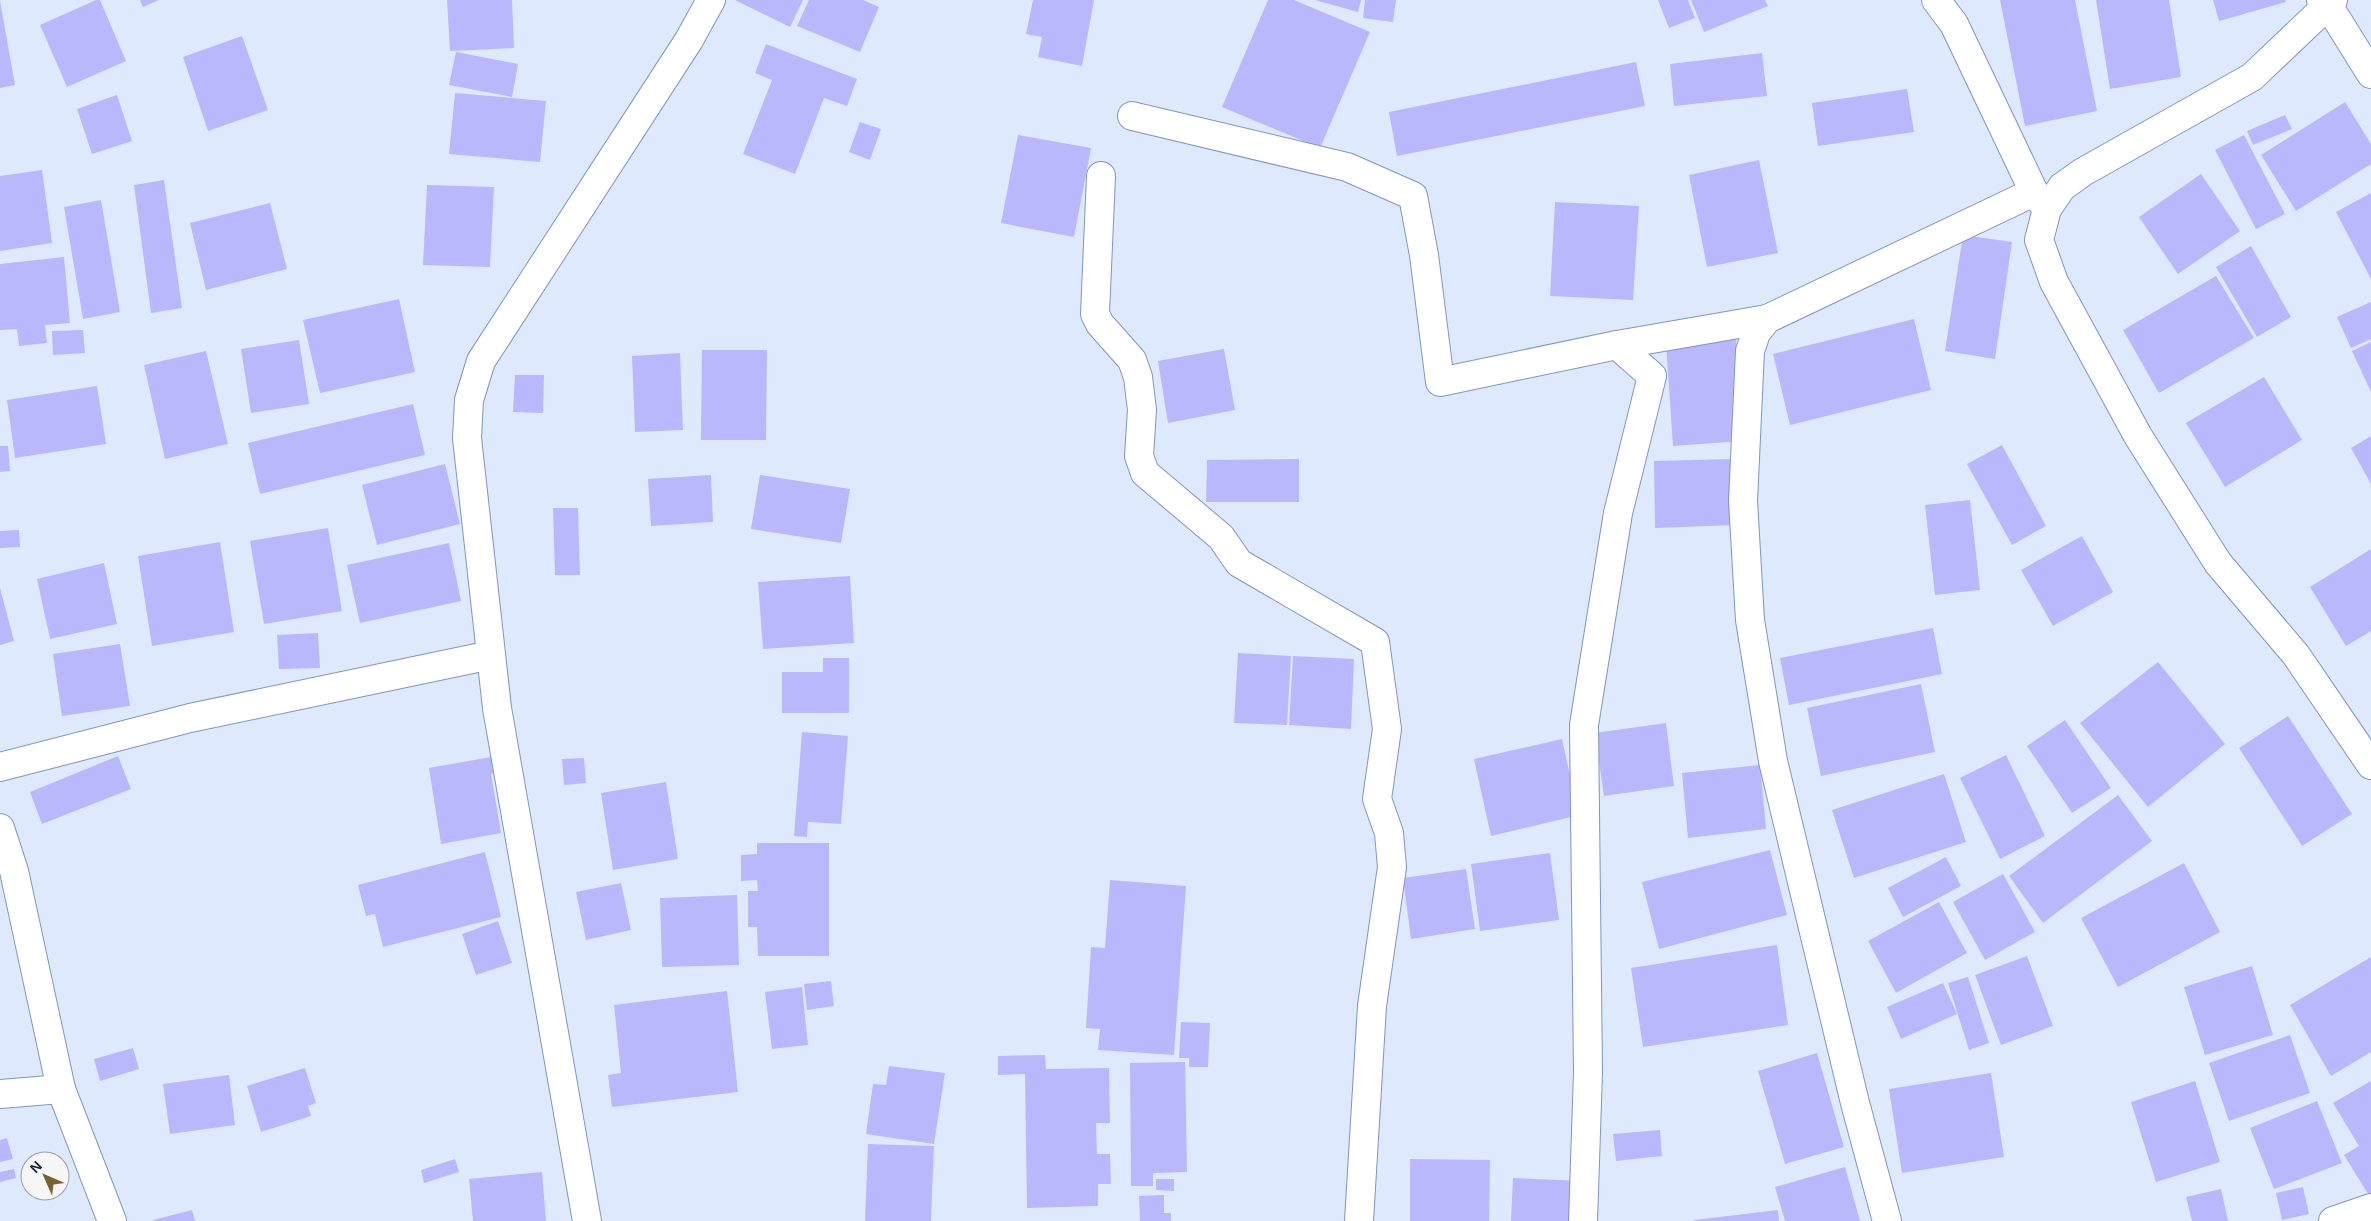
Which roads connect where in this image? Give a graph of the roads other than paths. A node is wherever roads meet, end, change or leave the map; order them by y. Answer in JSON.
{"nodes":[{"id":1,"x":711,"y":0,"type":"edge"},
{"id":2,"x":1936,"y":0,"type":"edge"},
{"id":3,"x":2327,"y":2,"type":"edge"},
{"id":4,"x":2371,"y":74,"type":"edge"},
{"id":5,"x":1132,"y":116,"type":"dead end"},
{"id":6,"x":1101,"y":176,"type":"dead end"},
{"id":7,"x":2040,"y":200,"type":"junction"},
{"id":8,"x":1767,"y":319,"type":"junction"},
{"id":9,"x":1617,"y":345,"type":"junction"},
{"id":10,"x":491,"y":655,"type":"junction"},
{"id":11,"x":2371,"y":765,"type":"edge"},
{"id":12,"x":0,"y":767,"type":"edge"},
{"id":13,"x":0,"y":828,"type":"edge"},
{"id":14,"x":62,"y":1089,"type":"junction"},
{"id":15,"x":0,"y":1094,"type":"edge"},
{"id":16,"x":2371,"y":1208,"type":"edge"},
{"id":17,"x":112,"y":1221,"type":"edge"},
{"id":18,"x":587,"y":1221,"type":"edge"},
{"id":19,"x":1359,"y":1221,"type":"edge"},
{"id":20,"x":1583,"y":1221,"type":"edge"},
{"id":21,"x":1887,"y":1221,"type":"edge"},
{"id":22,"x":2333,"y":1221,"type":"edge"}],
"edges":[{"from":1,"to":10,"type":"street"},
{"from":2,"to":7,"type":"street"},
{"from":3,"to":4,"type":"street"},
{"from":3,"to":7,"type":"street"},
{"from":5,"to":9,"type":"street"},
{"from":6,"to":19,"type":"street"},
{"from":7,"to":8,"type":"street"},
{"from":7,"to":11,"type":"street"},
{"from":8,"to":9,"type":"street"},
{"from":8,"to":21,"type":"street"},
{"from":9,"to":20,"type":"street"},
{"from":10,"to":12,"type":"street"},
{"from":10,"to":18,"type":"street"},
{"from":13,"to":14,"type":"street"},
{"from":14,"to":15,"type":"street"},
{"from":14,"to":17,"type":"street"},
{"from":16,"to":22,"type":"street"}]}
